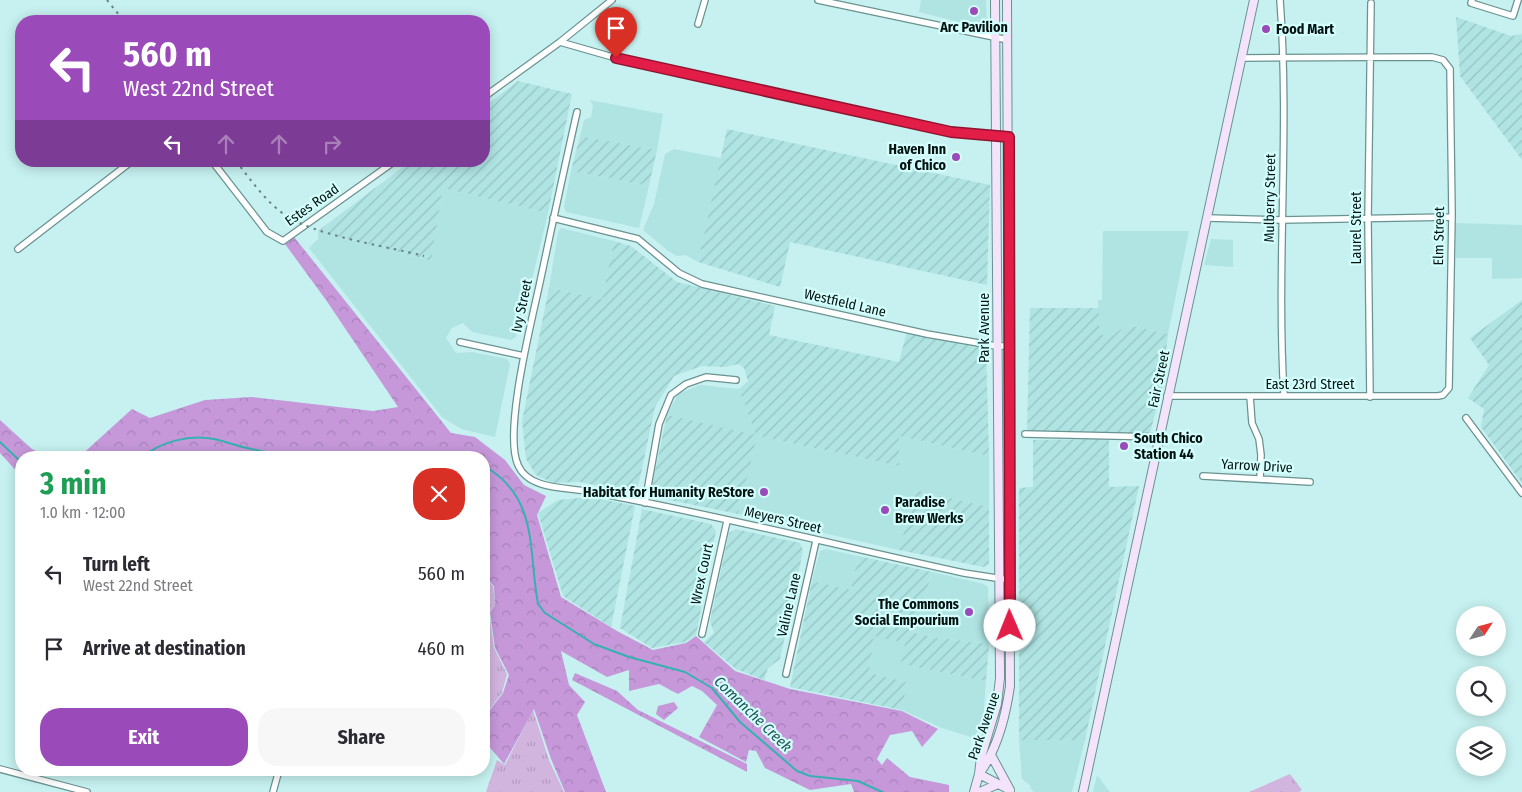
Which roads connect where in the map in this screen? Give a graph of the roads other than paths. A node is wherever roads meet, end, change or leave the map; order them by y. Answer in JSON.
{"nodes":[{"id":1,"x":612,"y":0,"type":"edge"},
{"id":2,"x":705,"y":0,"type":"edge"},
{"id":3,"x":818,"y":0,"type":"edge"},
{"id":4,"x":995,"y":0,"type":"edge"},
{"id":5,"x":1006,"y":0,"type":"edge"},
{"id":6,"x":1254,"y":0,"type":"edge"},
{"id":7,"x":1280,"y":0,"type":"edge"},
{"id":8,"x":1472,"y":0,"type":"edge"},
{"id":9,"x":1518,"y":0,"type":"edge"},
{"id":10,"x":1371,"y":2,"type":"dead end"},
{"id":11,"x":698,"y":24,"type":"dead end"},
{"id":12,"x":995,"y":39,"type":"junction"},
{"id":13,"x":1008,"y":40,"type":"junction"},
{"id":14,"x":560,"y":42,"type":"junction"},
{"id":15,"x":1241,"y":58,"type":"junction"},
{"id":16,"x":1284,"y":58,"type":"junction"},
{"id":17,"x":1369,"y":58,"type":"junction"},
{"id":18,"x":490,"y":93,"type":"edge"},
{"id":19,"x":577,"y":112,"type":"dead end"},
{"id":20,"x":996,"y":136,"type":"junction"},
{"id":21,"x":1009,"y":137,"type":"junction"},
{"id":22,"x":124,"y":167,"type":"edge"},
{"id":23,"x":217,"y":167,"type":"edge"},
{"id":24,"x":387,"y":167,"type":"edge"},
{"id":25,"x":1452,"y":217,"type":"junction"},
{"id":26,"x":553,"y":218,"type":"junction"},
{"id":27,"x":1208,"y":218,"type":"junction"},
{"id":28,"x":1281,"y":220,"type":"junction"},
{"id":29,"x":1368,"y":220,"type":"junction"},
{"id":30,"x":18,"y":250,"type":"dead end"},
{"id":31,"x":460,"y":342,"type":"dead end"},
{"id":32,"x":996,"y":346,"type":"junction"},
{"id":33,"x":1008,"y":346,"type":"junction"},
{"id":34,"x":524,"y":356,"type":"junction"},
{"id":35,"x":736,"y":380,"type":"dead end"},
{"id":36,"x":1449,"y":388,"type":"joint"},
{"id":37,"x":1168,"y":396,"type":"junction"},
{"id":38,"x":1250,"y":396,"type":"junction"},
{"id":39,"x":1284,"y":396,"type":"junction"},
{"id":40,"x":1370,"y":397,"type":"junction"},
{"id":41,"x":1466,"y":418,"type":"dead end"},
{"id":42,"x":1026,"y":434,"type":"dead end"},
{"id":43,"x":1160,"y":437,"type":"junction"},
{"id":44,"x":1203,"y":476,"type":"dead end"},
{"id":45,"x":1260,"y":479,"type":"junction"},
{"id":46,"x":1310,"y":482,"type":"dead end"},
{"id":47,"x":552,"y":487,"type":"joint"},
{"id":48,"x":1522,"y":493,"type":"edge"},
{"id":49,"x":645,"y":502,"type":"junction"},
{"id":50,"x":727,"y":521,"type":"junction"},
{"id":51,"x":816,"y":541,"type":"junction"},
{"id":52,"x":998,"y":579,"type":"junction"},
{"id":53,"x":1009,"y":580,"type":"junction"},
{"id":54,"x":702,"y":634,"type":"dead end"},
{"id":55,"x":786,"y":674,"type":"dead end"},
{"id":56,"x":990,"y":755,"type":"junction"},
{"id":57,"x":0,"y":769,"type":"edge"},
{"id":58,"x":15,"y":774,"type":"edge"},
{"id":59,"x":980,"y":774,"type":"junction"},
{"id":60,"x":23,"y":776,"type":"edge"},
{"id":61,"x":277,"y":776,"type":"edge"},
{"id":62,"x":998,"y":784,"type":"junction"},
{"id":63,"x":65,"y":789,"type":"edge"},
{"id":64,"x":1011,"y":791,"type":"edge"},
{"id":65,"x":87,"y":792,"type":"edge"},
{"id":66,"x":273,"y":792,"type":"edge"},
{"id":67,"x":974,"y":792,"type":"edge"},
{"id":68,"x":980,"y":792,"type":"edge"},
{"id":69,"x":1083,"y":792,"type":"edge"}],
"edges":[{"from":1,"to":14,"type":"street"},
{"from":2,"to":11,"type":"street"},
{"from":3,"to":12,"type":"street"},
{"from":4,"to":12,"type":"main road","name":"Park Avenue"},
{"from":5,"to":13,"type":"main road","name":"Park Avenue"},
{"from":6,"to":15,"type":"main road","name":"Fair Street"},
{"from":7,"to":16,"type":"street","name":"Mulberry Street"},
{"from":8,"to":9,"type":"street"},
{"from":10,"to":17,"type":"street","name":"Laurel Street"},
{"from":12,"to":13,"type":"street"},
{"from":12,"to":20,"type":"main road","name":"Park Avenue"},
{"from":13,"to":21,"type":"main road","name":"Park Avenue"},
{"from":14,"to":18,"type":"street"},
{"from":14,"to":20,"type":"street"},
{"from":15,"to":16,"type":"street"},
{"from":15,"to":27,"type":"main road","name":"Fair Street"},
{"from":16,"to":17,"type":"street"},
{"from":16,"to":28,"type":"street","name":"Mulberry Street"},
{"from":17,"to":25,"type":"street","name":"Elm Street"},
{"from":17,"to":29,"type":"street","name":"Laurel Street"},
{"from":19,"to":26,"type":"street","name":"Ivy Street"},
{"from":20,"to":21,"type":"street"},
{"from":20,"to":32,"type":"main road","name":"Park Avenue"},
{"from":21,"to":33,"type":"main road","name":"Park Avenue"},
{"from":22,"to":30,"type":"street"},
{"from":23,"to":24,"type":"street","name":"Estes Road"},
{"from":25,"to":29,"type":"street"},
{"from":25,"to":36,"type":"street","name":"Elm Street"},
{"from":26,"to":32,"type":"street","name":"Westfield Lane"},
{"from":26,"to":34,"type":"street","name":"Ivy Street"},
{"from":27,"to":28,"type":"street"},
{"from":27,"to":37,"type":"main road","name":"Fair Street"},
{"from":28,"to":29,"type":"street"},
{"from":28,"to":39,"type":"street","name":"Mulberry Street"},
{"from":29,"to":40,"type":"street","name":"Laurel Street"},
{"from":31,"to":34,"type":"street"},
{"from":32,"to":33,"type":"street","name":"Westfield Lane"},
{"from":32,"to":52,"type":"main road","name":"Park Avenue"},
{"from":33,"to":53,"type":"main road","name":"Park Avenue"},
{"from":34,"to":47,"type":"street","name":"Ivy Street"},
{"from":35,"to":49,"type":"street"},
{"from":36,"to":40,"type":"street","name":"East 23rd Street"},
{"from":37,"to":38,"type":"street","name":"East 23rd Street"},
{"from":37,"to":43,"type":"main road","name":"Fair Street"},
{"from":38,"to":39,"type":"street","name":"East 23rd Street"},
{"from":38,"to":45,"type":"street"},
{"from":39,"to":40,"type":"street","name":"East 23rd Street"},
{"from":41,"to":48,"type":"street"},
{"from":42,"to":43,"type":"street"},
{"from":43,"to":69,"type":"main road","name":"Fair Street"},
{"from":44,"to":45,"type":"street","name":"Yarrow Drive"},
{"from":45,"to":46,"type":"street","name":"Yarrow Drive"},
{"from":47,"to":49,"type":"street","name":"Meyers Street"},
{"from":49,"to":50,"type":"street","name":"Meyers Street"},
{"from":50,"to":51,"type":"street","name":"Meyers Street"},
{"from":50,"to":54,"type":"street","name":"Wrex Court"},
{"from":51,"to":52,"type":"street","name":"Meyers Street"},
{"from":51,"to":55,"type":"street","name":"Valine Lane"},
{"from":52,"to":53,"type":"street","name":"Meyers Street"},
{"from":52,"to":59,"type":"main road","name":"Park Avenue"},
{"from":53,"to":56,"type":"main road","name":"Park Avenue"},
{"from":56,"to":59,"type":"main road","name":"Park Avenue"},
{"from":56,"to":64,"type":"main road"},
{"from":57,"to":58,"type":"street"},
{"from":59,"to":62,"type":"main road"},
{"from":59,"to":67,"type":"main road"},
{"from":60,"to":63,"type":"street"},
{"from":61,"to":66,"type":"street"},
{"from":62,"to":64,"type":"main road"},
{"from":62,"to":68,"type":"main road"},
{"from":63,"to":65,"type":"street"}]}
